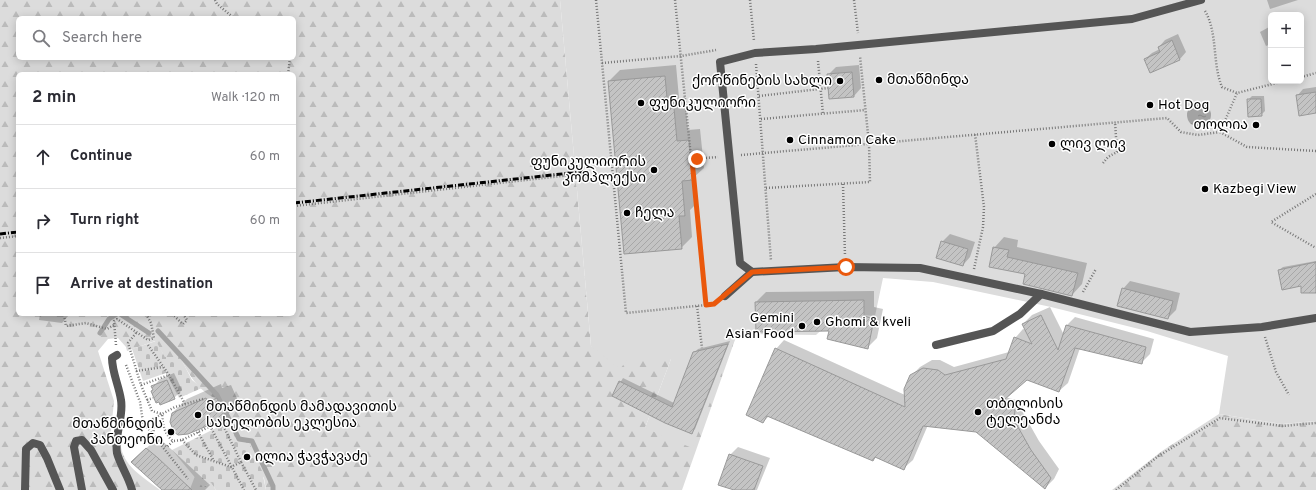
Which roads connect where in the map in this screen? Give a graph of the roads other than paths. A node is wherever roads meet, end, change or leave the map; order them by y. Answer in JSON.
{"nodes":[{"id":1,"x":1201,"y":0,"type":"edge"},
{"id":2,"x":752,"y":272,"type":"junction"},
{"id":3,"x":1041,"y":294,"type":"junction"},
{"id":4,"x":724,"y":296,"type":"road end"},
{"id":5,"x":1316,"y":318,"type":"edge"},
{"id":6,"x":936,"y":345,"type":"dead end"},
{"id":7,"x":117,"y":355,"type":"road end"},
{"id":8,"x":25,"y":490,"type":"edge"},
{"id":9,"x":60,"y":490,"type":"edge"},
{"id":10,"x":82,"y":490,"type":"edge"},
{"id":11,"x":113,"y":490,"type":"edge"},
{"id":12,"x":132,"y":490,"type":"edge"}],
"edges":[{"from":1,"to":2,"type":"lane"},
{"from":2,"to":3,"type":"lane"},
{"from":2,"to":4,"type":"lane"},
{"from":3,"to":5,"type":"lane"},
{"from":3,"to":6,"type":"lane"},
{"from":7,"to":12,"type":"lane"},
{"from":8,"to":9,"type":"lane"},
{"from":10,"to":11,"type":"lane"}]}
